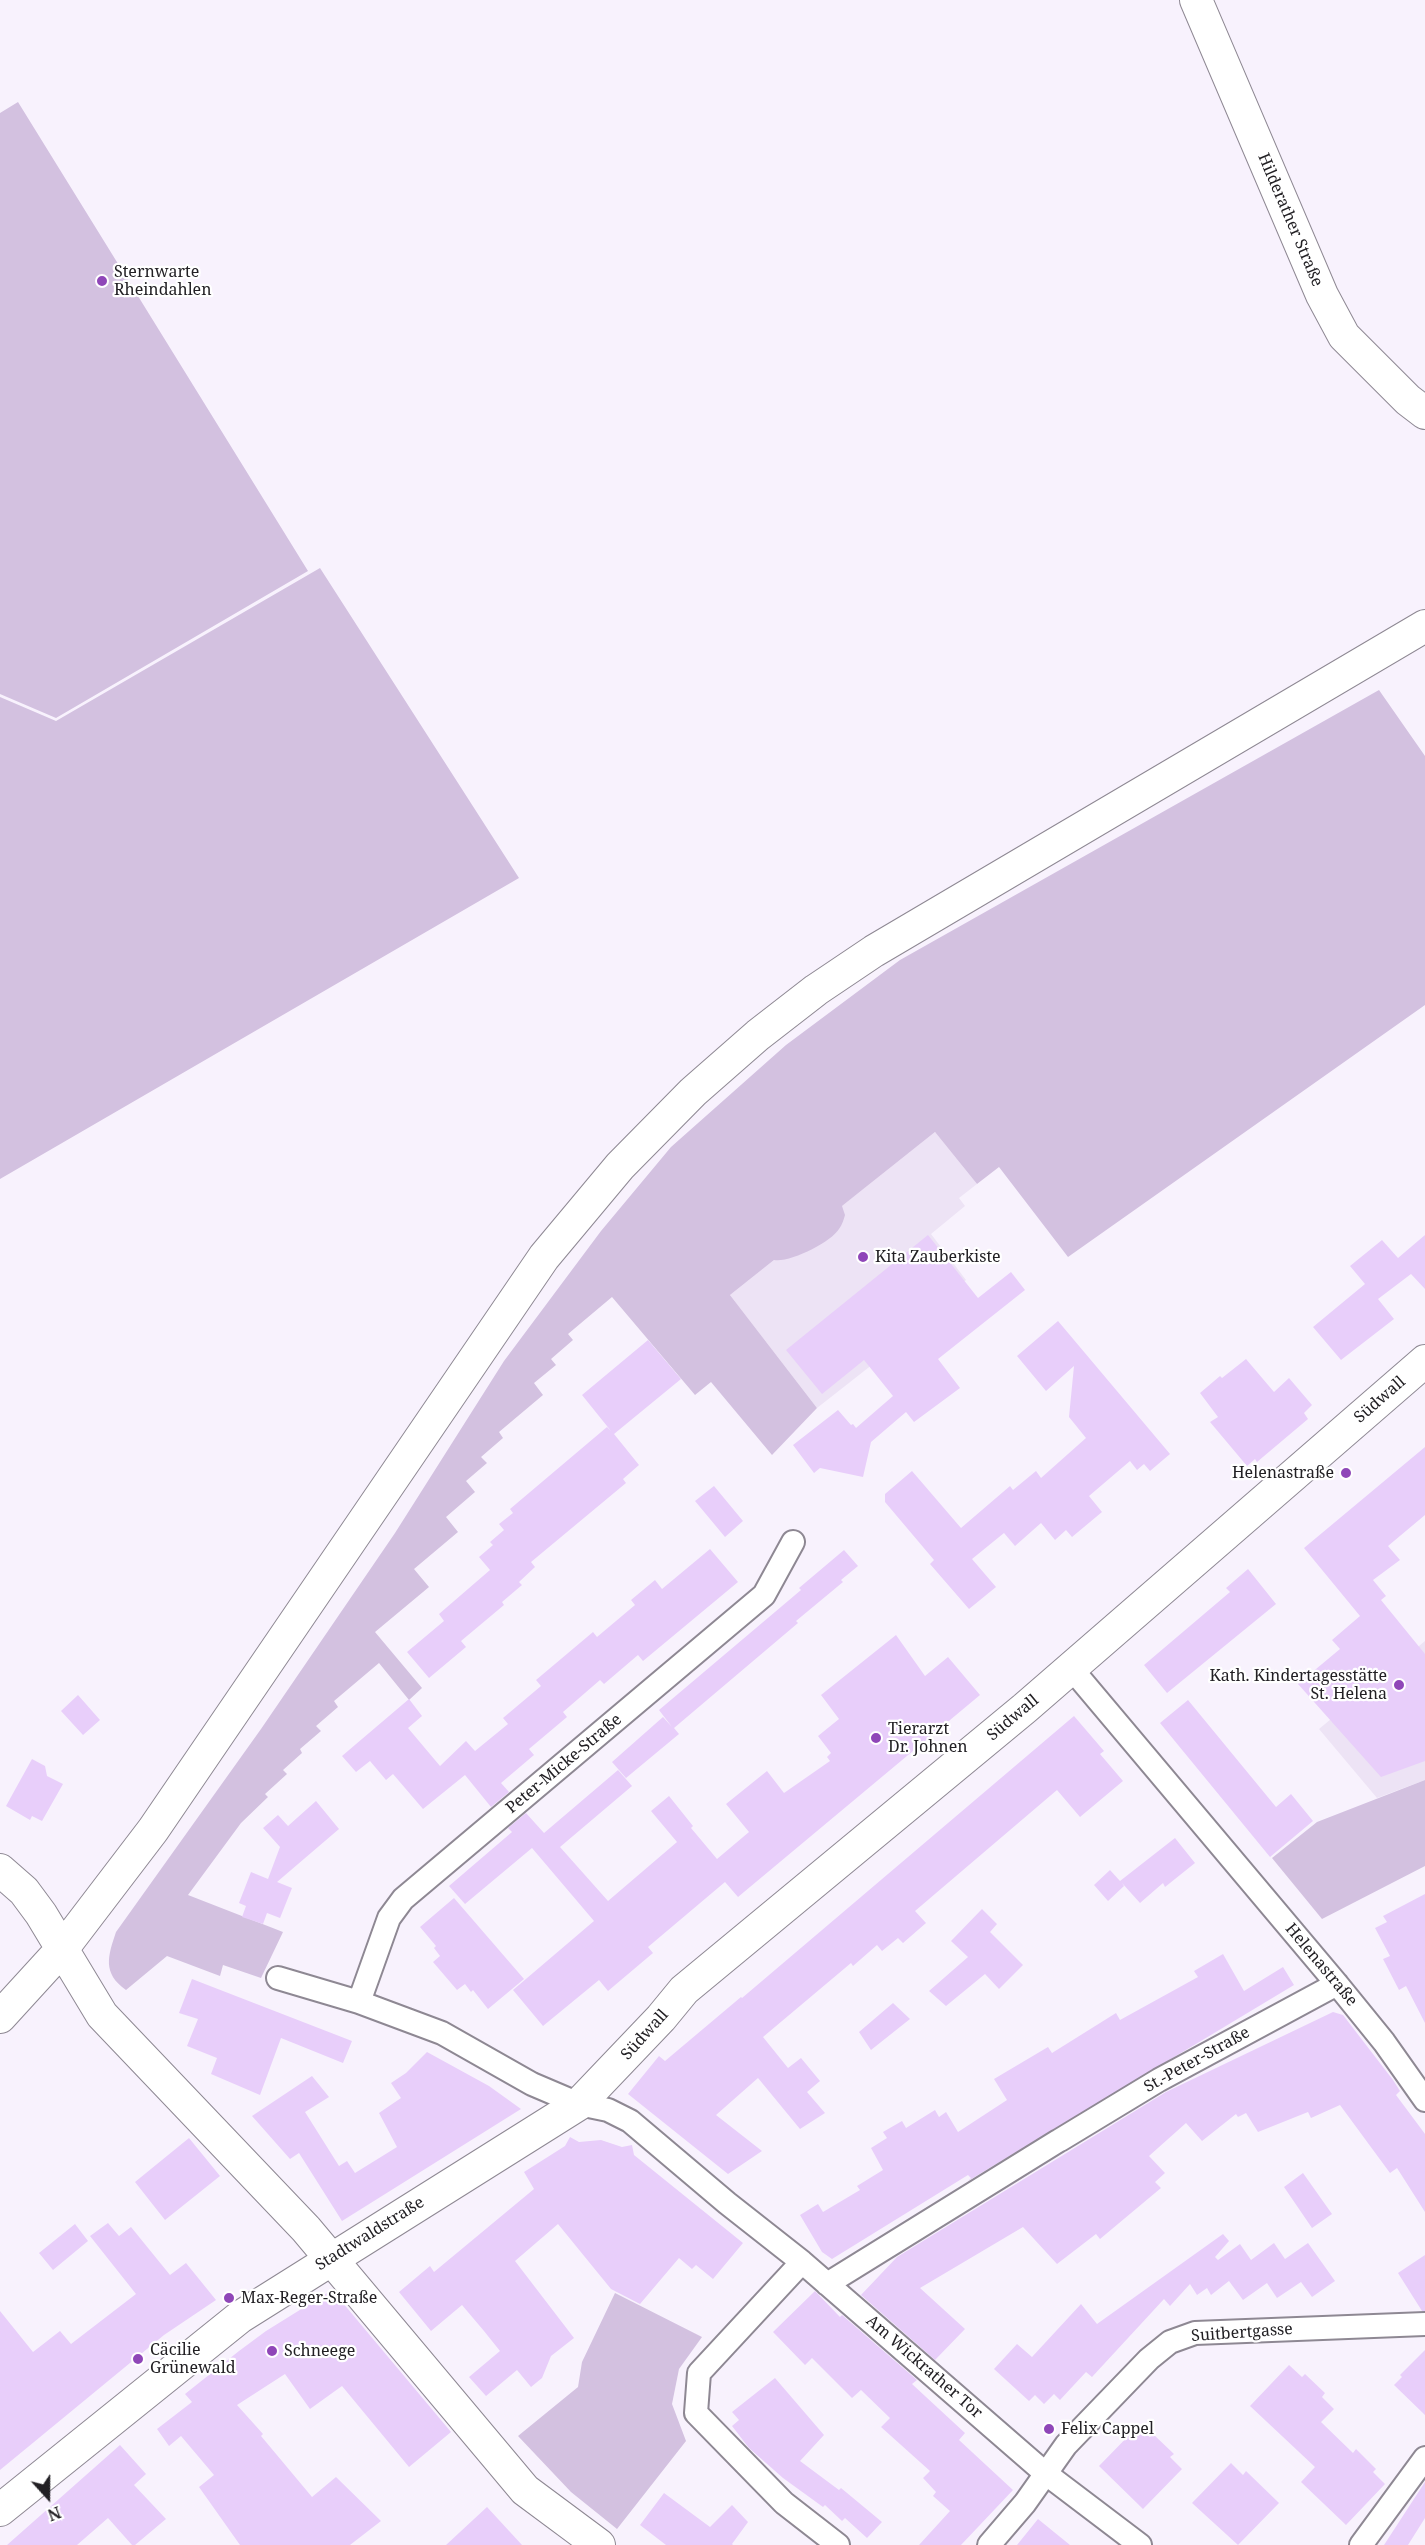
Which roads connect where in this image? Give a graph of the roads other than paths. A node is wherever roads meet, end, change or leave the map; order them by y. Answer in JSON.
{"nodes":[{"id":1,"x":1196,"y":0,"type":"edge"},
{"id":2,"x":1425,"y":413,"type":"edge"},
{"id":3,"x":1425,"y":626,"type":"edge"},
{"id":4,"x":1425,"y":1361,"type":"edge"},
{"id":5,"x":793,"y":1542,"type":"dead end"},
{"id":6,"x":1071,"y":1668,"type":"junction"},
{"id":7,"x":0,"y":1870,"type":"edge"},
{"id":8,"x":63,"y":1948,"type":"junction"},
{"id":9,"x":278,"y":1978,"type":"dead end"},
{"id":10,"x":1337,"y":1984,"type":"junction"},
{"id":11,"x":359,"y":2002,"type":"junction"},
{"id":12,"x":0,"y":2017,"type":"edge"},
{"id":13,"x":1425,"y":2100,"type":"edge"},
{"id":14,"x":579,"y":2104,"type":"junction"},
{"id":15,"x":331,"y":2259,"type":"junction"},
{"id":16,"x":802,"y":2262,"type":"junction"},
{"id":17,"x":828,"y":2284,"type":"junction"},
{"id":18,"x":1425,"y":2324,"type":"edge"},
{"id":19,"x":1425,"y":2458,"type":"edge"},
{"id":20,"x":1045,"y":2473,"type":"junction"},
{"id":21,"x":0,"y":2510,"type":"edge"},
{"id":22,"x":599,"y":2545,"type":"edge"},
{"id":23,"x":838,"y":2545,"type":"edge"},
{"id":24,"x":989,"y":2545,"type":"edge"},
{"id":25,"x":1140,"y":2545,"type":"edge"},
{"id":26,"x":1361,"y":2545,"type":"edge"}],
"edges":[{"from":1,"to":2,"type":"street","name":"Hilderather Straße"},
{"from":3,"to":8,"type":"street"},
{"from":4,"to":6,"type":"street","name":"Südwall"},
{"from":5,"to":11,"type":"street","name":"Peter-Micke-Straße"},
{"from":6,"to":10,"type":"street","name":"Helenastraße"},
{"from":6,"to":14,"type":"street","name":"Südwall"},
{"from":7,"to":8,"type":"street"},
{"from":8,"to":12,"type":"street"},
{"from":8,"to":15,"type":"street"},
{"from":9,"to":11,"type":"street"},
{"from":10,"to":13,"type":"street","name":"Helenastraße"},
{"from":10,"to":17,"type":"street","name":"St.-Peter-Straße"},
{"from":11,"to":14,"type":"street"},
{"from":14,"to":15,"type":"street","name":"Stadtwaldstraße"},
{"from":14,"to":16,"type":"street","name":"Am Wickrather Tor"},
{"from":15,"to":21,"type":"street","name":"Stadtwaldstraße"},
{"from":15,"to":22,"type":"street"},
{"from":16,"to":17,"type":"street","name":"Am Wickrather Tor"},
{"from":16,"to":23,"type":"street"},
{"from":17,"to":20,"type":"street","name":"Am Wickrather Tor"},
{"from":18,"to":20,"type":"street","name":"Suitbertgasse"},
{"from":19,"to":26,"type":"street"},
{"from":20,"to":24,"type":"street"},
{"from":20,"to":25,"type":"street","name":"Am Wickrather Tor"}]}
